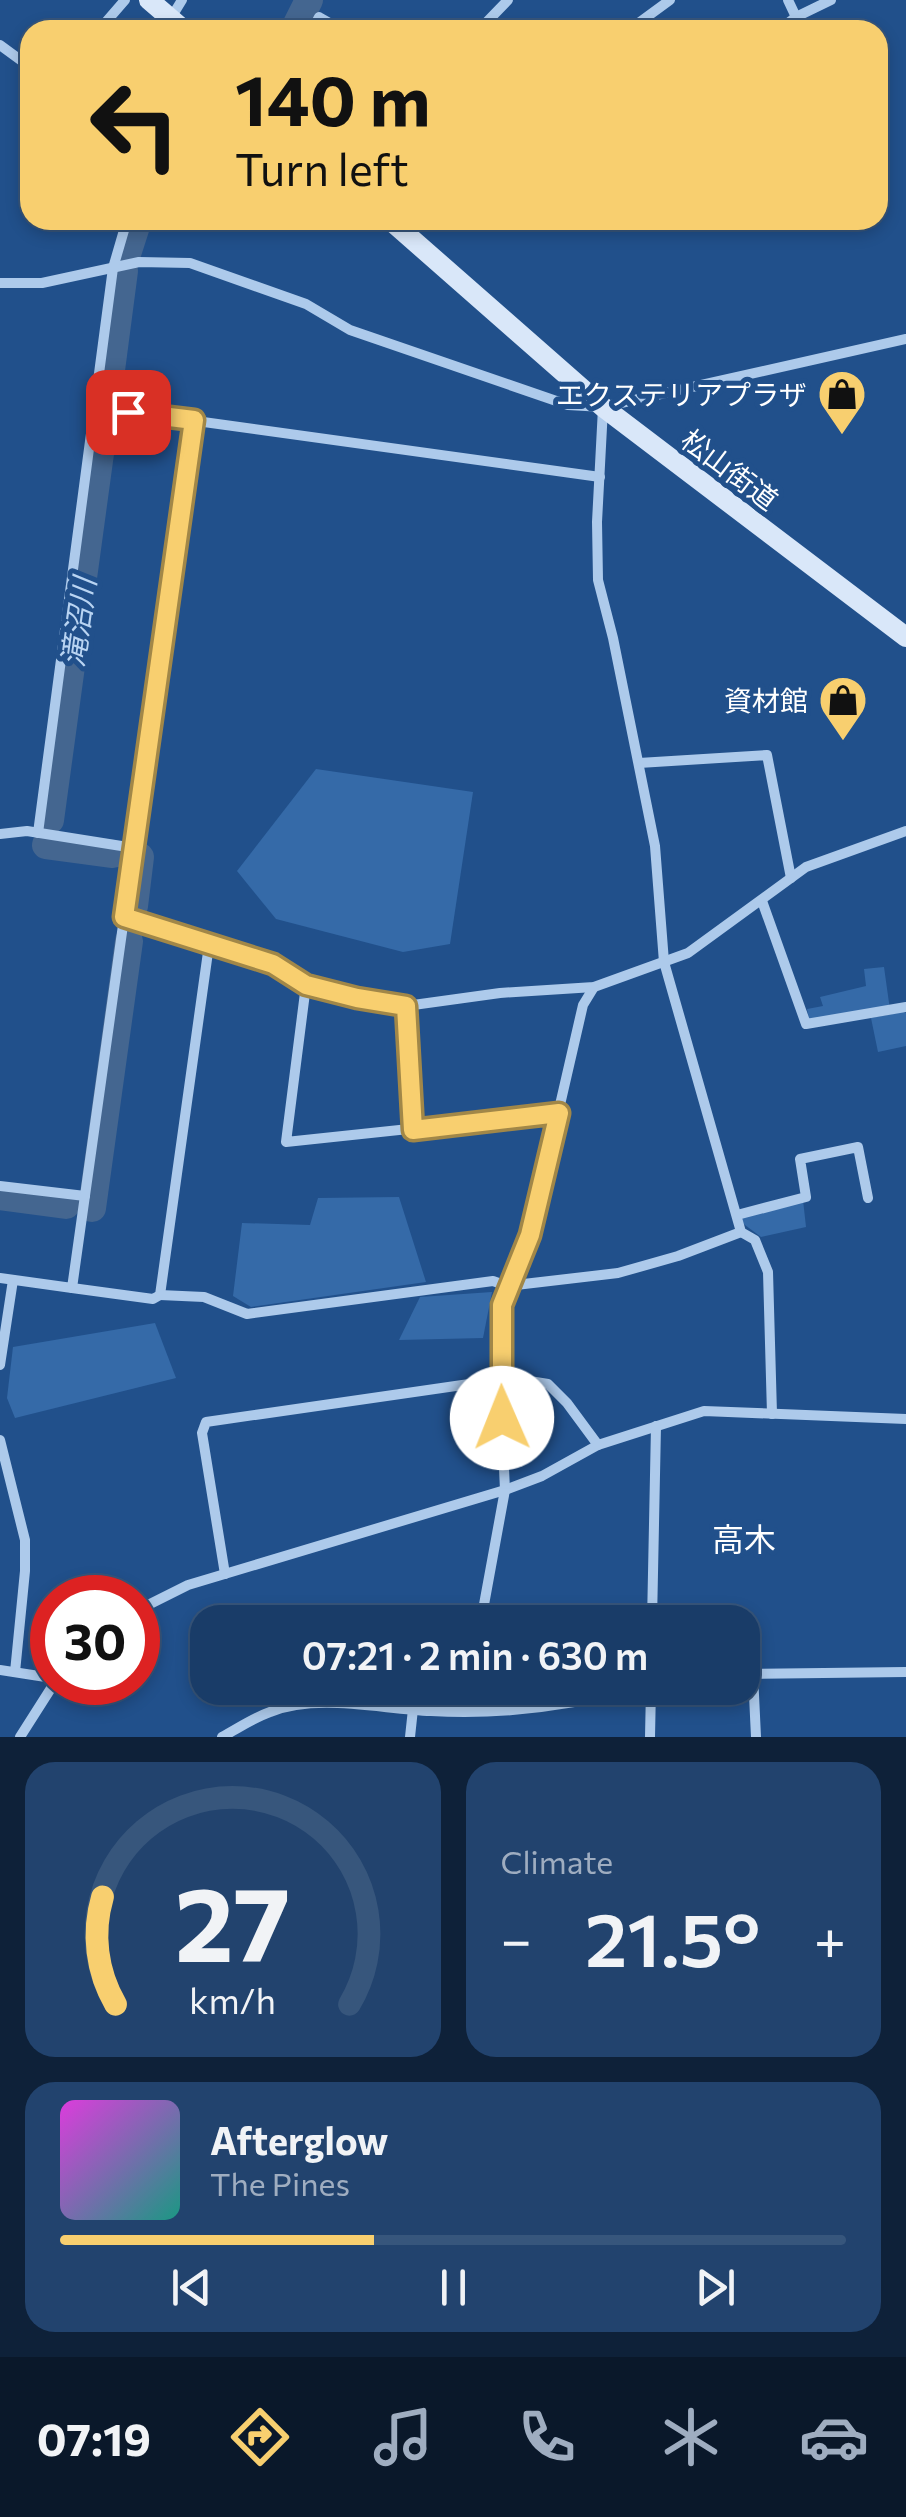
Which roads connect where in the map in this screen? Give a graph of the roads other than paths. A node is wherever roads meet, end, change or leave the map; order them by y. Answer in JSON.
{"nodes":[{"id":1,"x":125,"y":0,"type":"edge"},
{"id":2,"x":148,"y":0,"type":"edge"},
{"id":3,"x":508,"y":0,"type":"edge"},
{"id":4,"x":670,"y":0,"type":"edge"},
{"id":5,"x":788,"y":0,"type":"edge"},
{"id":6,"x":831,"y":0,"type":"edge"},
{"id":7,"x":179,"y":16,"type":"edge"},
{"id":8,"x":796,"y":17,"type":"junction"},
{"id":9,"x":108,"y":20,"type":"edge"},
{"id":10,"x":489,"y":20,"type":"edge"},
{"id":11,"x":643,"y":20,"type":"edge"},
{"id":12,"x":792,"y":20,"type":"edge"},
{"id":13,"x":124,"y":230,"type":"edge"},
{"id":14,"x":401,"y":230,"type":"edge"},
{"id":15,"x":113,"y":268,"type":"junction"},
{"id":16,"x":0,"y":283,"type":"edge"},
{"id":17,"x":906,"y":340,"type":"edge"},
{"id":18,"x":603,"y":407,"type":"junction"},
{"id":19,"x":95,"y":408,"type":"junction"},
{"id":20,"x":194,"y":420,"type":"junction"},
{"id":21,"x":600,"y":477,"type":"junction"},
{"id":22,"x":906,"y":637,"type":"edge"},
{"id":23,"x":639,"y":763,"type":"junction"},
{"id":24,"x":906,"y":831,"type":"edge"},
{"id":25,"x":38,"y":833,"type":"junction"},
{"id":26,"x":0,"y":834,"type":"edge"},
{"id":27,"x":134,"y":848,"type":"junction"},
{"id":28,"x":792,"y":878,"type":"junction"},
{"id":29,"x":762,"y":901,"type":"junction"},
{"id":30,"x":124,"y":917,"type":"junction"},
{"id":31,"x":209,"y":944,"type":"junction"},
{"id":32,"x":664,"y":962,"type":"junction"},
{"id":33,"x":306,"y":985,"type":"junction"},
{"id":34,"x":594,"y":987,"type":"junction"},
{"id":35,"x":406,"y":1006,"type":"junction"},
{"id":36,"x":906,"y":1006,"type":"edge"},
{"id":37,"x":559,"y":1113,"type":"junction"},
{"id":38,"x":413,"y":1130,"type":"junction"},
{"id":39,"x":0,"y":1186,"type":"edge"},
{"id":40,"x":85,"y":1196,"type":"junction"},
{"id":41,"x":868,"y":1198,"type":"dead end"},
{"id":42,"x":737,"y":1215,"type":"junction"},
{"id":43,"x":741,"y":1232,"type":"junction"},
{"id":44,"x":0,"y":1278,"type":"edge"},
{"id":45,"x":13,"y":1280,"type":"junction"},
{"id":46,"x":507,"y":1286,"type":"junction"},
{"id":47,"x":72,"y":1288,"type":"junction"},
{"id":48,"x":160,"y":1295,"type":"junction"},
{"id":49,"x":0,"y":1366,"type":"edge"},
{"id":50,"x":500,"y":1381,"type":"junction"},
{"id":51,"x":772,"y":1414,"type":"junction"},
{"id":52,"x":906,"y":1418,"type":"edge"},
{"id":53,"x":656,"y":1426,"type":"junction"},
{"id":54,"x":0,"y":1440,"type":"edge"},
{"id":55,"x":598,"y":1445,"type":"junction"},
{"id":56,"x":505,"y":1490,"type":"junction"},
{"id":57,"x":225,"y":1574,"type":"junction"},
{"id":58,"x":160,"y":1599,"type":"edge"},
{"id":59,"x":485,"y":1605,"type":"edge"},
{"id":60,"x":652,"y":1605,"type":"edge"},
{"id":61,"x":0,"y":1670,"type":"edge"},
{"id":62,"x":15,"y":1672,"type":"junction"},
{"id":63,"x":906,"y":1672,"type":"edge"},
{"id":64,"x":760,"y":1674,"type":"edge"},
{"id":65,"x":30,"y":1675,"type":"edge"},
{"id":66,"x":39,"y":1705,"type":"edge"},
{"id":67,"x":435,"y":1705,"type":"edge"},
{"id":68,"x":564,"y":1705,"type":"edge"},
{"id":69,"x":651,"y":1705,"type":"edge"},
{"id":70,"x":752,"y":1705,"type":"edge"},
{"id":71,"x":413,"y":1710,"type":"junction"},
{"id":72,"x":431,"y":1712,"type":"junction"},
{"id":73,"x":20,"y":1737,"type":"edge"},
{"id":74,"x":222,"y":1737,"type":"edge"},
{"id":75,"x":410,"y":1737,"type":"edge"},
{"id":76,"x":650,"y":1737,"type":"edge"},
{"id":77,"x":756,"y":1737,"type":"edge"}],
"edges":[{"from":1,"to":9,"type":"street"},
{"from":2,"to":7,"type":"main road"},
{"from":3,"to":10,"type":"street"},
{"from":4,"to":11,"type":"street"},
{"from":5,"to":8,"type":"street"},
{"from":6,"to":8,"type":"street"},
{"from":8,"to":12,"type":"street"},
{"from":13,"to":15,"type":"street"},
{"from":14,"to":18,"type":"main road","name":"松山街道"},
{"from":15,"to":16,"type":"street"},
{"from":15,"to":18,"type":"street"},
{"from":15,"to":19,"type":"street"},
{"from":17,"to":18,"type":"street"},
{"from":18,"to":21,"type":"street"},
{"from":18,"to":22,"type":"main road","name":"松山街道"},
{"from":19,"to":20,"type":"street"},
{"from":19,"to":25,"type":"street"},
{"from":20,"to":21,"type":"street"},
{"from":20,"to":27,"type":"street"},
{"from":21,"to":23,"type":"street"},
{"from":23,"to":28,"type":"street"},
{"from":23,"to":32,"type":"street"},
{"from":24,"to":28,"type":"street"},
{"from":25,"to":26,"type":"street"},
{"from":25,"to":27,"type":"street"},
{"from":27,"to":30,"type":"street"},
{"from":28,"to":29,"type":"street"},
{"from":29,"to":32,"type":"street"},
{"from":29,"to":36,"type":"street"},
{"from":30,"to":31,"type":"street"},
{"from":30,"to":40,"type":"street"},
{"from":31,"to":33,"type":"street"},
{"from":31,"to":48,"type":"street"},
{"from":32,"to":34,"type":"street"},
{"from":32,"to":42,"type":"street"},
{"from":33,"to":35,"type":"street"},
{"from":33,"to":38,"type":"street"},
{"from":34,"to":35,"type":"street"},
{"from":34,"to":37,"type":"street"},
{"from":35,"to":38,"type":"street"},
{"from":37,"to":38,"type":"street"},
{"from":37,"to":46,"type":"street"},
{"from":39,"to":40,"type":"street"},
{"from":40,"to":47,"type":"street"},
{"from":41,"to":42,"type":"street"},
{"from":42,"to":43,"type":"street"},
{"from":43,"to":46,"type":"street"},
{"from":43,"to":51,"type":"street"},
{"from":44,"to":45,"type":"street"},
{"from":45,"to":47,"type":"street"},
{"from":45,"to":49,"type":"street"},
{"from":46,"to":48,"type":"street"},
{"from":46,"to":50,"type":"street"},
{"from":47,"to":48,"type":"street"},
{"from":50,"to":55,"type":"street"},
{"from":50,"to":56,"type":"street"},
{"from":50,"to":57,"type":"street"},
{"from":51,"to":52,"type":"street"},
{"from":51,"to":53,"type":"street"},
{"from":53,"to":55,"type":"street"},
{"from":53,"to":60,"type":"street"},
{"from":54,"to":62,"type":"street"},
{"from":55,"to":56,"type":"street"},
{"from":56,"to":57,"type":"street"},
{"from":56,"to":59,"type":"street"},
{"from":57,"to":58,"type":"street"},
{"from":61,"to":62,"type":"street"},
{"from":62,"to":65,"type":"street"},
{"from":63,"to":64,"type":"street"},
{"from":66,"to":73,"type":"street"},
{"from":67,"to":72,"type":"street"},
{"from":68,"to":72,"type":"street"},
{"from":69,"to":76,"type":"street"},
{"from":70,"to":77,"type":"street"},
{"from":71,"to":72,"type":"street"},
{"from":71,"to":74,"type":"street"},
{"from":71,"to":75,"type":"street"}]}
